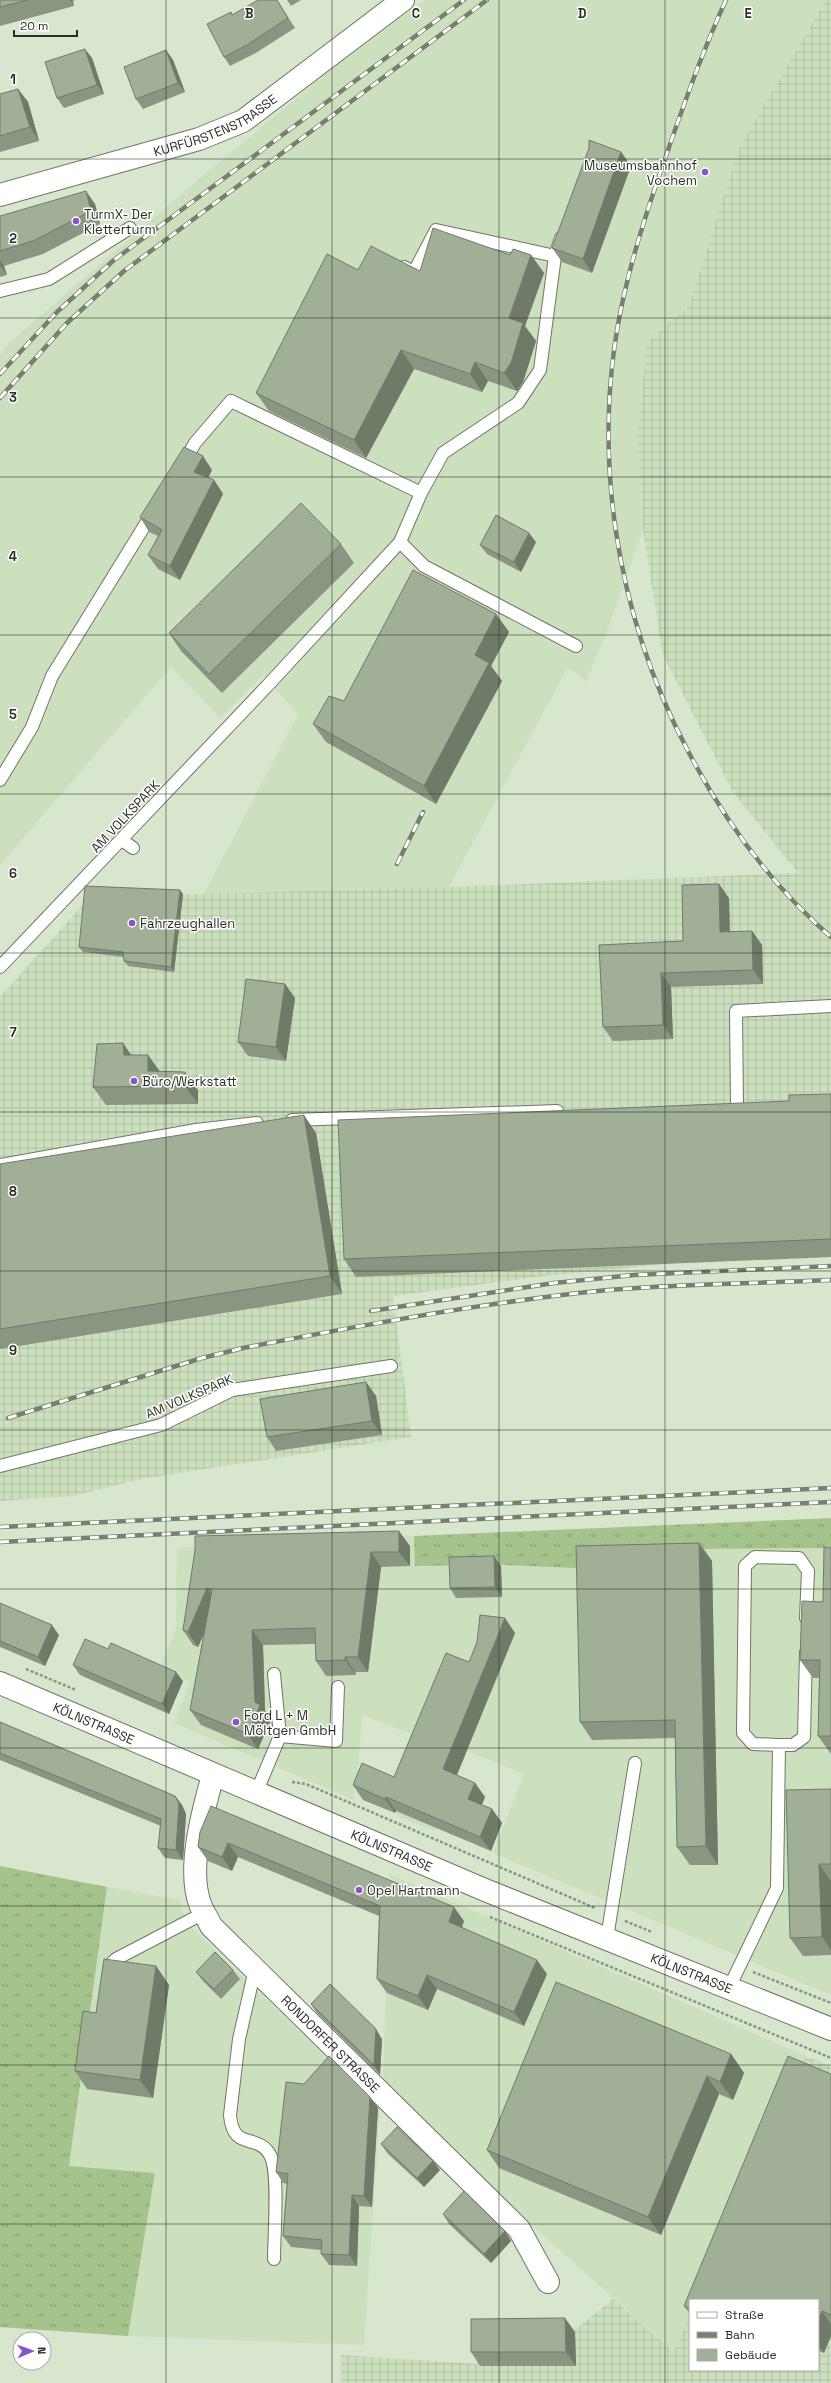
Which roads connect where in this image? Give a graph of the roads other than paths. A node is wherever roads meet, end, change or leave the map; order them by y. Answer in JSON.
{"nodes":[{"id":1,"x":403,"y":0,"type":"edge"},
{"id":2,"x":0,"y":196,"type":"edge"},
{"id":3,"x":566,"y":226,"type":"edge"},
{"id":4,"x":130,"y":228,"type":"dead end"},
{"id":5,"x":555,"y":256,"type":"junction"},
{"id":6,"x":393,"y":260,"type":"edge"},
{"id":7,"x":0,"y":291,"type":"edge"},
{"id":8,"x":175,"y":476,"type":"edge"},
{"id":9,"x":421,"y":493,"type":"junction"},
{"id":10,"x":159,"y":503,"type":"edge"},
{"id":11,"x":400,"y":542,"type":"junction"},
{"id":12,"x":576,"y":646,"type":"dead end"},
{"id":13,"x":0,"y":780,"type":"edge"},
{"id":14,"x":122,"y":840,"type":"junction"},
{"id":15,"x":133,"y":848,"type":"dead end"},
{"id":16,"x":0,"y":967,"type":"edge"},
{"id":17,"x":831,"y":1006,"type":"edge"},
{"id":18,"x":753,"y":1106,"type":"edge"},
{"id":19,"x":722,"y":1107,"type":"edge"},
{"id":20,"x":737,"y":1107,"type":"junction"},
{"id":21,"x":570,"y":1111,"type":"edge"},
{"id":22,"x":0,"y":1165,"type":"edge"},
{"id":23,"x":391,"y":1366,"type":"dead end"},
{"id":24,"x":0,"y":1466,"type":"edge"},
{"id":25,"x":806,"y":1627,"type":"edge"},
{"id":26,"x":806,"y":1642,"type":"edge"},
{"id":27,"x":274,"y":1674,"type":"dead end"},
{"id":28,"x":0,"y":1683,"type":"edge"},
{"id":29,"x":338,"y":1687,"type":"dead end"},
{"id":30,"x":280,"y":1736,"type":"junction"},
{"id":31,"x":779,"y":1745,"type":"junction"},
{"id":32,"x":635,"y":1763,"type":"dead end"},
{"id":33,"x":213,"y":1775,"type":"junction"},
{"id":34,"x":256,"y":1793,"type":"junction"},
{"id":35,"x":204,"y":1913,"type":"junction"},
{"id":36,"x":607,"y":1938,"type":"junction"},
{"id":37,"x":255,"y":1969,"type":"junction"},
{"id":38,"x":108,"y":1976,"type":"edge"},
{"id":39,"x":729,"y":1988,"type":"junction"},
{"id":40,"x":831,"y":2029,"type":"edge"},
{"id":41,"x":274,"y":2259,"type":"dead end"},
{"id":42,"x":548,"y":2282,"type":"dead end"}],
"edges":[{"from":1,"to":2,"type":"street","name":"KURFÜRSTENSTRASSE"},
{"from":3,"to":5,"type":"lane","name":"AM VOLKSPARK"},
{"from":4,"to":7,"type":"lane"},
{"from":5,"to":6,"type":"lane"},
{"from":5,"to":9,"type":"lane","name":"AM VOLKSPARK"},
{"from":8,"to":9,"type":"lane"},
{"from":9,"to":11,"type":"lane","name":"AM VOLKSPARK"},
{"from":10,"to":13,"type":"lane"},
{"from":11,"to":12,"type":"lane"},
{"from":11,"to":14,"type":"lane","name":"AM VOLKSPARK"},
{"from":14,"to":15,"type":"lane"},
{"from":14,"to":16,"type":"lane","name":"AM VOLKSPARK"},
{"from":17,"to":20,"type":"lane"},
{"from":18,"to":20,"type":"lane"},
{"from":19,"to":20,"type":"lane"},
{"from":21,"to":22,"type":"lane"},
{"from":23,"to":24,"type":"lane","name":"AM VOLKSPARK"},
{"from":25,"to":31,"type":"lane"},
{"from":26,"to":31,"type":"lane"},
{"from":27,"to":30,"type":"lane"},
{"from":28,"to":33,"type":"street","name":"KÖLNSTRASSE"},
{"from":29,"to":30,"type":"lane"},
{"from":30,"to":34,"type":"lane"},
{"from":31,"to":39,"type":"lane"},
{"from":32,"to":36,"type":"lane"},
{"from":33,"to":34,"type":"street","name":"KÖLNSTRASSE"},
{"from":33,"to":35,"type":"street","name":"RONDORFER STRASSE"},
{"from":34,"to":36,"type":"street","name":"KÖLNSTRASSE"},
{"from":35,"to":37,"type":"street","name":"RONDORFER STRASSE"},
{"from":35,"to":38,"type":"lane"},
{"from":36,"to":39,"type":"street","name":"KÖLNSTRASSE"},
{"from":37,"to":41,"type":"lane"},
{"from":37,"to":42,"type":"street","name":"RONDORFER STRASSE"},
{"from":39,"to":40,"type":"street","name":"KÖLNSTRASSE"}]}
